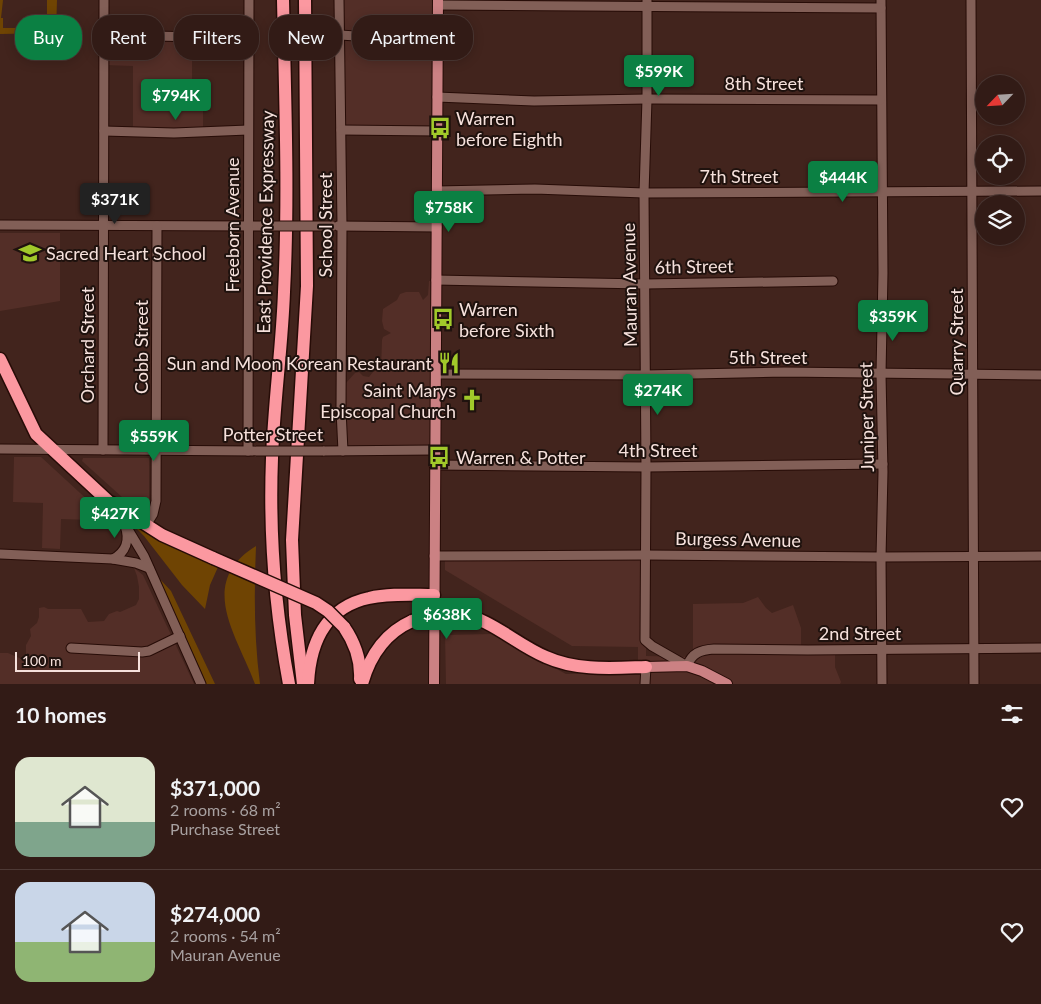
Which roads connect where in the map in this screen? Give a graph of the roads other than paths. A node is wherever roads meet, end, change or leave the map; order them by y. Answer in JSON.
{"nodes":[{"id":1,"x":104,"y":0,"type":"edge"},
{"id":2,"x":249,"y":0,"type":"edge"},
{"id":3,"x":283,"y":0,"type":"edge"},
{"id":4,"x":305,"y":0,"type":"edge"},
{"id":5,"x":339,"y":0,"type":"edge"},
{"id":6,"x":971,"y":0,"type":"edge"},
{"id":7,"x":438,"y":2,"type":"edge"},
{"id":8,"x":648,"y":3,"type":"edge"},
{"id":9,"x":881,"y":4,"type":"edge"},
{"id":10,"x":104,"y":15,"type":"edge"},
{"id":11,"x":249,"y":15,"type":"edge"},
{"id":12,"x":339,"y":15,"type":"edge"},
{"id":13,"x":438,"y":15,"type":"edge"},
{"id":14,"x":104,"y":60,"type":"edge"},
{"id":15,"x":249,"y":60,"type":"edge"},
{"id":16,"x":340,"y":60,"type":"edge"},
{"id":17,"x":438,"y":60,"type":"edge"},
{"id":18,"x":437,"y":97,"type":"junction"},
{"id":19,"x":647,"y":99,"type":"junction"},
{"id":20,"x":880,"y":100,"type":"junction"},
{"id":21,"x":104,"y":130,"type":"junction"},
{"id":22,"x":248,"y":130,"type":"junction"},
{"id":23,"x":341,"y":130,"type":"junction"},
{"id":24,"x":437,"y":130,"type":"junction"},
{"id":25,"x":437,"y":191,"type":"junction"},
{"id":26,"x":881,"y":191,"type":"junction"},
{"id":27,"x":972,"y":191,"type":"junction"},
{"id":28,"x":1041,"y":191,"type":"edge"},
{"id":29,"x":644,"y":193,"type":"junction"},
{"id":30,"x":0,"y":225,"type":"edge"},
{"id":31,"x":104,"y":226,"type":"junction"},
{"id":32,"x":157,"y":226,"type":"junction"},
{"id":33,"x":248,"y":226,"type":"junction"},
{"id":34,"x":342,"y":226,"type":"junction"},
{"id":35,"x":437,"y":227,"type":"junction"},
{"id":36,"x":436,"y":280,"type":"junction"},
{"id":37,"x":833,"y":281,"type":"dead end"},
{"id":38,"x":645,"y":284,"type":"junction"},
{"id":39,"x":0,"y":359,"type":"edge"},
{"id":40,"x":436,"y":374,"type":"junction"},
{"id":41,"x":881,"y":374,"type":"junction"},
{"id":42,"x":973,"y":374,"type":"junction"},
{"id":43,"x":646,"y":375,"type":"junction"},
{"id":44,"x":1041,"y":375,"type":"edge"},
{"id":45,"x":0,"y":449,"type":"edge"},
{"id":46,"x":52,"y":450,"type":"junction"},
{"id":47,"x":103,"y":450,"type":"junction"},
{"id":48,"x":156,"y":450,"type":"junction"},
{"id":49,"x":434,"y":450,"type":"junction"},
{"id":50,"x":252,"y":451,"type":"junction"},
{"id":51,"x":343,"y":451,"type":"junction"},
{"id":52,"x":882,"y":464,"type":"junction"},
{"id":53,"x":434,"y":466,"type":"junction"},
{"id":54,"x":646,"y":467,"type":"junction"},
{"id":55,"x":108,"y":501,"type":"junction"},
{"id":56,"x":123,"y":521,"type":"junction"},
{"id":57,"x":146,"y":525,"type":"junction"},
{"id":58,"x":0,"y":554,"type":"edge"},
{"id":59,"x":646,"y":555,"type":"junction"},
{"id":60,"x":973,"y":555,"type":"junction"},
{"id":61,"x":434,"y":556,"type":"junction"},
{"id":62,"x":1041,"y":556,"type":"edge"},
{"id":63,"x":881,"y":557,"type":"junction"},
{"id":64,"x":113,"y":559,"type":"junction"},
{"id":65,"x":149,"y":568,"type":"junction"},
{"id":66,"x":434,"y":595,"type":"junction"},
{"id":67,"x":180,"y":636,"type":"junction"},
{"id":68,"x":71,"y":648,"type":"dead end"},
{"id":69,"x":974,"y":648,"type":"junction"},
{"id":70,"x":1041,"y":648,"type":"edge"},
{"id":71,"x":881,"y":650,"type":"junction"},
{"id":72,"x":687,"y":666,"type":"junction"},
{"id":73,"x":646,"y":668,"type":"junction"},
{"id":74,"x":201,"y":684,"type":"edge"},
{"id":75,"x":288,"y":684,"type":"edge"},
{"id":76,"x":303,"y":684,"type":"edge"},
{"id":77,"x":308,"y":684,"type":"edge"},
{"id":78,"x":361,"y":684,"type":"edge"},
{"id":79,"x":434,"y":684,"type":"edge"},
{"id":80,"x":645,"y":684,"type":"edge"},
{"id":81,"x":727,"y":684,"type":"edge"},
{"id":82,"x":882,"y":684,"type":"edge"},
{"id":83,"x":974,"y":684,"type":"edge"}],
"edges":[{"from":1,"to":10,"type":"street","name":"Orchard Street"},
{"from":2,"to":11,"type":"street","name":"Freeborn Avenue"},
{"from":3,"to":75,"type":"highway","name":"East Providence Expressway"},
{"from":4,"to":76,"type":"highway"},
{"from":5,"to":12,"type":"street","name":"School Street"},
{"from":6,"to":27,"type":"street","name":"Quarry Street"},
{"from":7,"to":8,"type":"street"},
{"from":7,"to":13,"type":"main road"},
{"from":8,"to":9,"type":"street"},
{"from":8,"to":19,"type":"street","name":"Mauran Avenue"},
{"from":9,"to":20,"type":"street","name":"Juniper Street"},
{"from":14,"to":21,"type":"street","name":"Orchard Street"},
{"from":15,"to":22,"type":"street","name":"Freeborn Avenue"},
{"from":16,"to":23,"type":"street","name":"School Street"},
{"from":17,"to":18,"type":"main road"},
{"from":18,"to":19,"type":"street","name":"8th Street"},
{"from":18,"to":24,"type":"main road"},
{"from":19,"to":20,"type":"street","name":"8th Street"},
{"from":19,"to":29,"type":"street","name":"Mauran Avenue"},
{"from":20,"to":26,"type":"street","name":"Juniper Street"},
{"from":21,"to":22,"type":"street"},
{"from":21,"to":31,"type":"street","name":"Orchard Street"},
{"from":22,"to":33,"type":"street","name":"Freeborn Avenue"},
{"from":23,"to":24,"type":"street"},
{"from":23,"to":34,"type":"street","name":"School Street"},
{"from":24,"to":25,"type":"main road"},
{"from":25,"to":29,"type":"street","name":"7th Street"},
{"from":25,"to":35,"type":"main road"},
{"from":26,"to":27,"type":"street","name":"7th Street"},
{"from":26,"to":29,"type":"street","name":"7th Street"},
{"from":26,"to":41,"type":"street","name":"Juniper Street"},
{"from":27,"to":28,"type":"street","name":"7th Street"},
{"from":27,"to":42,"type":"street","name":"Quarry Street"},
{"from":29,"to":38,"type":"street","name":"Mauran Avenue"},
{"from":30,"to":31,"type":"street"},
{"from":31,"to":32,"type":"street"},
{"from":31,"to":47,"type":"street","name":"Orchard Street"},
{"from":32,"to":33,"type":"street"},
{"from":32,"to":48,"type":"street","name":"Cobb Street"},
{"from":33,"to":34,"type":"street","bridge":true},
{"from":33,"to":50,"type":"street","name":"Freeborn Avenue"},
{"from":34,"to":35,"type":"street"},
{"from":34,"to":51,"type":"street","name":"School Street"},
{"from":35,"to":36,"type":"main road"},
{"from":36,"to":38,"type":"street","name":"6th Street"},
{"from":36,"to":40,"type":"main road"},
{"from":37,"to":38,"type":"street","name":"6th Street"},
{"from":38,"to":43,"type":"street","name":"Mauran Avenue"},
{"from":39,"to":46,"type":"highway"},
{"from":40,"to":43,"type":"street","name":"5th Street"},
{"from":40,"to":49,"type":"main road"},
{"from":41,"to":42,"type":"street","name":"5th Street"},
{"from":41,"to":43,"type":"street","name":"5th Street"},
{"from":41,"to":52,"type":"street","name":"Juniper Street"},
{"from":42,"to":44,"type":"street","name":"5th Street"},
{"from":42,"to":60,"type":"street","name":"Quarry Street"},
{"from":43,"to":54,"type":"street","name":"Mauran Avenue"},
{"from":45,"to":46,"type":"street","name":"Potter Street"},
{"from":46,"to":47,"type":"street","name":"Potter Street"},
{"from":46,"to":55,"type":"highway"},
{"from":47,"to":48,"type":"street","name":"Potter Street"},
{"from":48,"to":50,"type":"street","name":"Potter Street"},
{"from":48,"to":57,"type":"street","name":"Cobb Street"},
{"from":49,"to":51,"type":"street","name":"Potter Street"},
{"from":49,"to":53,"type":"main road"},
{"from":50,"to":51,"type":"street","name":"Potter Street","bridge":true},
{"from":52,"to":54,"type":"street","name":"4th Street"},
{"from":52,"to":63,"type":"street","name":"Juniper Street"},
{"from":53,"to":54,"type":"street","name":"4th Street"},
{"from":53,"to":61,"type":"main road"},
{"from":54,"to":59,"type":"street","name":"Mauran Avenue"},
{"from":55,"to":56,"type":"highway"},
{"from":55,"to":57,"type":"highway"},
{"from":56,"to":64,"type":"street"},
{"from":56,"to":65,"type":"street"},
{"from":57,"to":78,"type":"highway","bridge":true},
{"from":58,"to":64,"type":"street"},
{"from":59,"to":61,"type":"street","name":"Burgess Avenue"},
{"from":59,"to":63,"type":"street","name":"Burgess Avenue"},
{"from":59,"to":72,"type":"street","name":"Mauran Avenue"},
{"from":60,"to":62,"type":"street","name":"Burgess Avenue"},
{"from":60,"to":63,"type":"street","name":"Burgess Avenue"},
{"from":60,"to":69,"type":"street","name":"Quarry Street"},
{"from":61,"to":66,"type":"main road"},
{"from":63,"to":71,"type":"street","name":"Juniper Street"},
{"from":64,"to":65,"type":"street"},
{"from":65,"to":67,"type":"street"},
{"from":66,"to":77,"type":"highway"},
{"from":66,"to":79,"type":"main road"},
{"from":67,"to":68,"type":"street"},
{"from":67,"to":74,"type":"street"},
{"from":69,"to":70,"type":"street","name":"2nd Street"},
{"from":69,"to":71,"type":"street","name":"2nd Street"},
{"from":69,"to":83,"type":"street","name":"Quarry Street"},
{"from":71,"to":72,"type":"street","name":"2nd Street"},
{"from":71,"to":82,"type":"street","name":"Juniper Street"},
{"from":72,"to":73,"type":"main road"},
{"from":72,"to":81,"type":"main road"},
{"from":73,"to":78,"type":"highway","bridge":true},
{"from":73,"to":80,"type":"street"}]}
